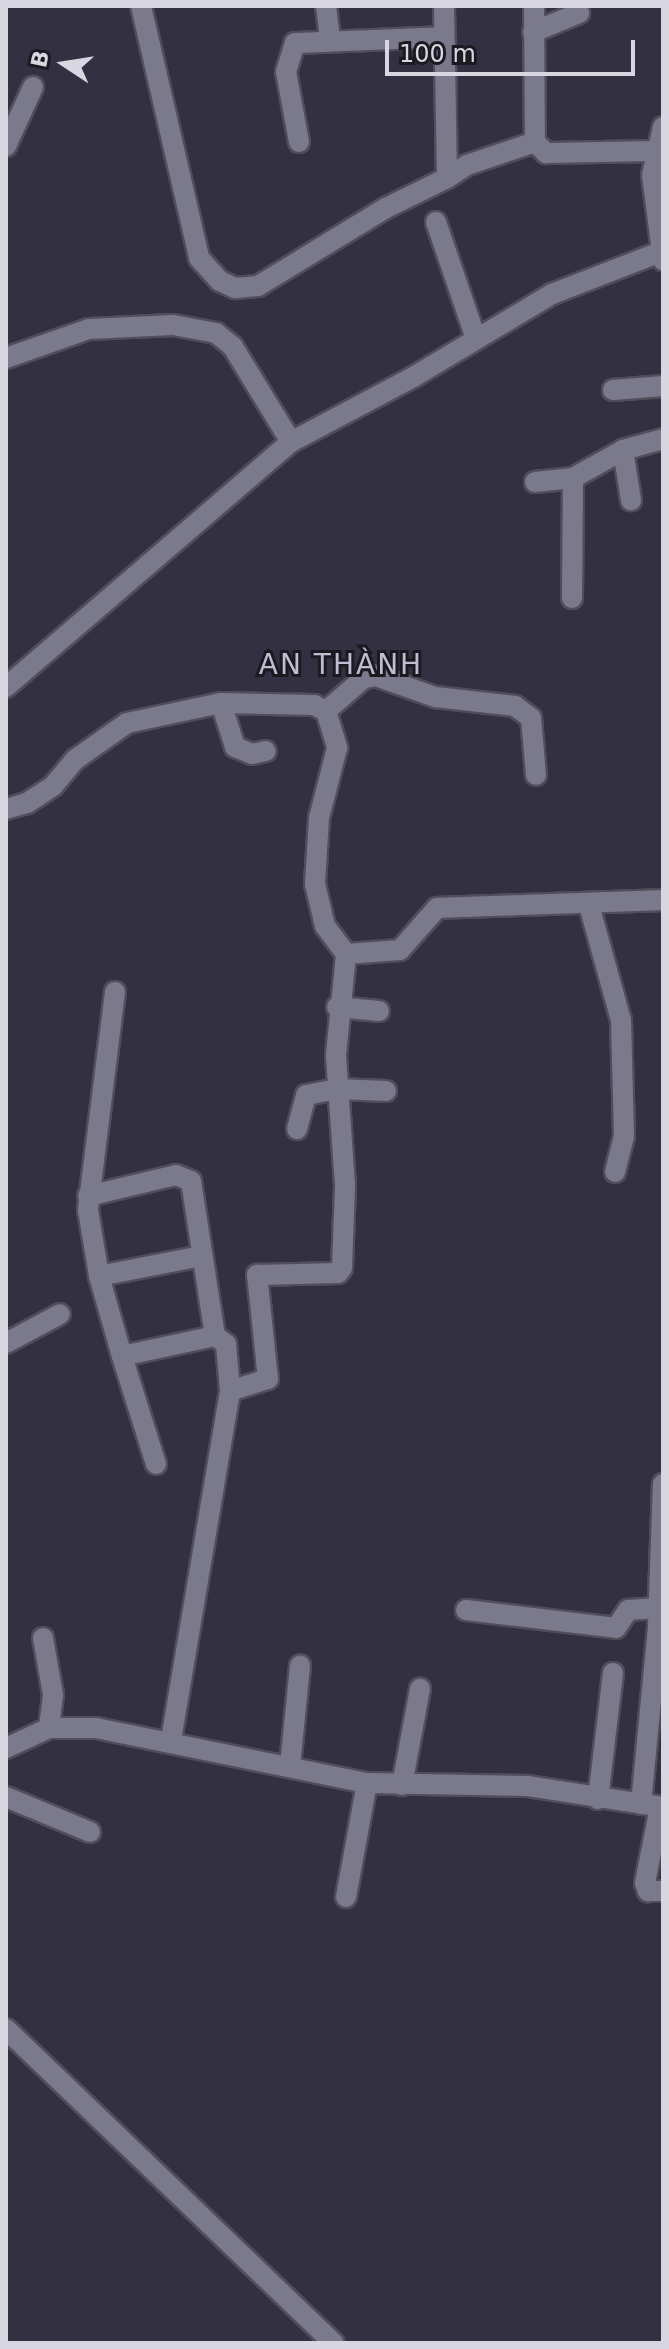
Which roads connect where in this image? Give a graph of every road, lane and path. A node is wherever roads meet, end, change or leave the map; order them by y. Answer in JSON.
{"nodes":[{"id":1,"x":141,"y":6,"type":"edge"},
{"id":2,"x":326,"y":6,"type":"edge"},
{"id":3,"x":444,"y":6,"type":"edge"},
{"id":4,"x":534,"y":6,"type":"edge"},
{"id":5,"x":579,"y":13,"type":"dead end"},
{"id":6,"x":533,"y":32,"type":"junction"},
{"id":7,"x":444,"y":37,"type":"junction"},
{"id":8,"x":330,"y":38,"type":"junction"},
{"id":9,"x":33,"y":87,"type":"dead end"},
{"id":10,"x":663,"y":127,"type":"edge"},
{"id":11,"x":299,"y":142,"type":"dead end"},
{"id":12,"x":535,"y":142,"type":"junction"},
{"id":13,"x":6,"y":146,"type":"edge"},
{"id":14,"x":655,"y":151,"type":"junction"},
{"id":15,"x":447,"y":178,"type":"junction"},
{"id":16,"x":436,"y":222,"type":"dead end"},
{"id":17,"x":662,"y":254,"type":"edge"},
{"id":18,"x":475,"y":336,"type":"junction"},
{"id":19,"x":6,"y":358,"type":"edge"},
{"id":20,"x":663,"y":386,"type":"edge"},
{"id":21,"x":613,"y":390,"type":"dead end"},
{"id":22,"x":663,"y":439,"type":"edge"},
{"id":23,"x":291,"y":442,"type":"junction"},
{"id":24,"x":623,"y":450,"type":"junction"},
{"id":25,"x":573,"y":478,"type":"junction"},
{"id":26,"x":535,"y":482,"type":"dead end"},
{"id":27,"x":631,"y":500,"type":"dead end"},
{"id":28,"x":572,"y":598,"type":"dead end"},
{"id":29,"x":8,"y":682,"type":"edge"},
{"id":30,"x":221,"y":703,"type":"junction"},
{"id":31,"x":326,"y":711,"type":"junction"},
{"id":32,"x":266,"y":751,"type":"dead end"},
{"id":33,"x":536,"y":775,"type":"dead end"},
{"id":34,"x":6,"y":809,"type":"edge"},
{"id":35,"x":663,"y":900,"type":"edge"},
{"id":36,"x":589,"y":905,"type":"junction"},
{"id":37,"x":346,"y":954,"type":"junction"},
{"id":38,"x":115,"y":992,"type":"dead end"},
{"id":39,"x":337,"y":1007,"type":"junction"},
{"id":40,"x":379,"y":1011,"type":"dead end"},
{"id":41,"x":338,"y":1089,"type":"junction"},
{"id":42,"x":386,"y":1091,"type":"dead end"},
{"id":43,"x":297,"y":1129,"type":"dead end"},
{"id":44,"x":615,"y":1172,"type":"dead end"},
{"id":45,"x":88,"y":1196,"type":"junction"},
{"id":46,"x":202,"y":1256,"type":"junction"},
{"id":47,"x":99,"y":1276,"type":"junction"},
{"id":48,"x":60,"y":1314,"type":"dead end"},
{"id":49,"x":215,"y":1336,"type":"junction"},
{"id":50,"x":6,"y":1343,"type":"edge"},
{"id":51,"x":122,"y":1356,"type":"junction"},
{"id":52,"x":230,"y":1391,"type":"junction"},
{"id":53,"x":156,"y":1464,"type":"dead end"},
{"id":54,"x":663,"y":1484,"type":"edge"},
{"id":55,"x":466,"y":1610,"type":"dead end"},
{"id":56,"x":660,"y":1620,"type":"edge"},
{"id":57,"x":43,"y":1638,"type":"dead end"},
{"id":58,"x":300,"y":1665,"type":"dead end"},
{"id":59,"x":613,"y":1673,"type":"dead end"},
{"id":60,"x":420,"y":1689,"type":"dead end"},
{"id":61,"x":49,"y":1728,"type":"junction"},
{"id":62,"x":171,"y":1740,"type":"junction"},
{"id":63,"x":6,"y":1748,"type":"edge"},
{"id":64,"x":290,"y":1766,"type":"junction"},
{"id":65,"x":367,"y":1783,"type":"junction"},
{"id":66,"x":402,"y":1785,"type":"junction"},
{"id":67,"x":6,"y":1797,"type":"edge"},
{"id":68,"x":598,"y":1799,"type":"junction"},
{"id":69,"x":655,"y":1806,"type":"edge"},
{"id":70,"x":90,"y":1832,"type":"dead end"},
{"id":71,"x":663,"y":1891,"type":"edge"},
{"id":72,"x":346,"y":1897,"type":"dead end"},
{"id":73,"x":6,"y":2029,"type":"edge"},
{"id":74,"x":334,"y":2343,"type":"edge"}],
"edges":[{"from":1,"to":15,"type":"street"},
{"from":2,"to":8,"type":"street"},
{"from":3,"to":7,"type":"street"},
{"from":4,"to":6,"type":"street"},
{"from":5,"to":6,"type":"street"},
{"from":6,"to":12,"type":"street"},
{"from":7,"to":8,"type":"street"},
{"from":7,"to":15,"type":"street"},
{"from":8,"to":11,"type":"street"},
{"from":9,"to":13,"type":"street"},
{"from":10,"to":14,"type":"street"},
{"from":12,"to":14,"type":"street"},
{"from":12,"to":15,"type":"street"},
{"from":14,"to":17,"type":"street"},
{"from":16,"to":18,"type":"street"},
{"from":17,"to":18,"type":"street"},
{"from":18,"to":23,"type":"street"},
{"from":19,"to":23,"type":"street"},
{"from":20,"to":21,"type":"street"},
{"from":22,"to":24,"type":"street"},
{"from":23,"to":29,"type":"street"},
{"from":24,"to":25,"type":"street"},
{"from":24,"to":27,"type":"street"},
{"from":25,"to":26,"type":"street"},
{"from":25,"to":28,"type":"street"},
{"from":30,"to":31,"type":"street"},
{"from":30,"to":32,"type":"street"},
{"from":30,"to":34,"type":"street"},
{"from":31,"to":33,"type":"street"},
{"from":31,"to":37,"type":"street"},
{"from":35,"to":36,"type":"street"},
{"from":36,"to":37,"type":"street"},
{"from":36,"to":44,"type":"street"},
{"from":37,"to":39,"type":"street"},
{"from":38,"to":45,"type":"street"},
{"from":39,"to":40,"type":"street"},
{"from":39,"to":41,"type":"street"},
{"from":41,"to":42,"type":"street"},
{"from":41,"to":43,"type":"street"},
{"from":41,"to":52,"type":"street"},
{"from":45,"to":46,"type":"street"},
{"from":45,"to":47,"type":"street"},
{"from":46,"to":47,"type":"street"},
{"from":46,"to":49,"type":"street"},
{"from":47,"to":51,"type":"street"},
{"from":48,"to":50,"type":"street"},
{"from":49,"to":51,"type":"street"},
{"from":49,"to":52,"type":"street"},
{"from":51,"to":53,"type":"street"},
{"from":52,"to":62,"type":"street"},
{"from":54,"to":56,"type":"street"},
{"from":55,"to":56,"type":"street"},
{"from":56,"to":69,"type":"street"},
{"from":57,"to":61,"type":"street"},
{"from":58,"to":64,"type":"street"},
{"from":59,"to":68,"type":"street"},
{"from":60,"to":66,"type":"street"},
{"from":61,"to":62,"type":"street"},
{"from":61,"to":63,"type":"street"},
{"from":62,"to":64,"type":"street"},
{"from":64,"to":65,"type":"street"},
{"from":65,"to":66,"type":"street"},
{"from":65,"to":72,"type":"street"},
{"from":66,"to":68,"type":"street"},
{"from":67,"to":70,"type":"street"},
{"from":68,"to":69,"type":"street"},
{"from":69,"to":71,"type":"street"},
{"from":73,"to":74,"type":"street"}]}
